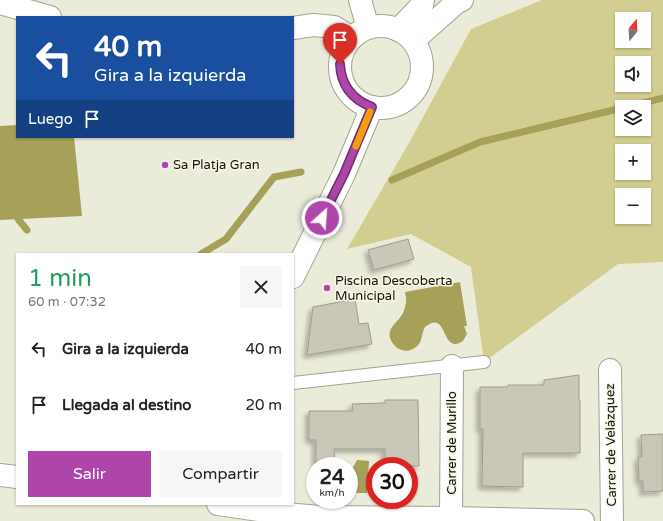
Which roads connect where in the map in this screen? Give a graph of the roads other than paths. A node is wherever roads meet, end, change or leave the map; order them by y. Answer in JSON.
{"nodes":[{"id":1,"x":360,"y":0,"type":"edge"},
{"id":2,"x":423,"y":0,"type":"edge"},
{"id":3,"x":462,"y":0,"type":"edge"},
{"id":4,"x":0,"y":3,"type":"edge"},
{"id":5,"x":46,"y":16,"type":"edge"},
{"id":6,"x":294,"y":28,"type":"edge"},
{"id":7,"x":360,"y":33,"type":"junction"},
{"id":8,"x":406,"y":36,"type":"junction"},
{"id":9,"x":372,"y":107,"type":"junction"},
{"id":10,"x":294,"y":275,"type":"edge"},
{"id":11,"x":484,"y":362,"type":"dead end"},
{"id":12,"x":452,"y":366,"type":"junction"},
{"id":13,"x":610,"y":370,"type":"dead end"},
{"id":14,"x":294,"y":383,"type":"edge"},
{"id":15,"x":0,"y":475,"type":"edge"},
{"id":16,"x":16,"y":477,"type":"edge"},
{"id":17,"x":225,"y":505,"type":"edge"},
{"id":18,"x":272,"y":512,"type":"edge"},
{"id":19,"x":451,"y":519,"type":"edge"},
{"id":20,"x":583,"y":521,"type":"edge"},
{"id":21,"x":612,"y":521,"type":"edge"}],
"edges":[{"from":1,"to":7,"type":"street"},
{"from":2,"to":8,"type":"street"},
{"from":3,"to":8,"type":"street"},
{"from":4,"to":5,"type":"street"},
{"from":6,"to":7,"type":"street"},
{"from":7,"to":8,"type":"street"},
{"from":7,"to":9,"type":"street"},
{"from":8,"to":9,"type":"street"},
{"from":9,"to":10,"type":"street"},
{"from":11,"to":12,"type":"lane"},
{"from":12,"to":14,"type":"lane"},
{"from":12,"to":19,"type":"street","name":"Carrer de Murillo"},
{"from":13,"to":21,"type":"street","name":"Carrer de Velázquez"},
{"from":15,"to":16,"type":"street"},
{"from":17,"to":18,"type":"street"},
{"from":18,"to":19,"type":"street"},
{"from":19,"to":20,"type":"street"}]}
